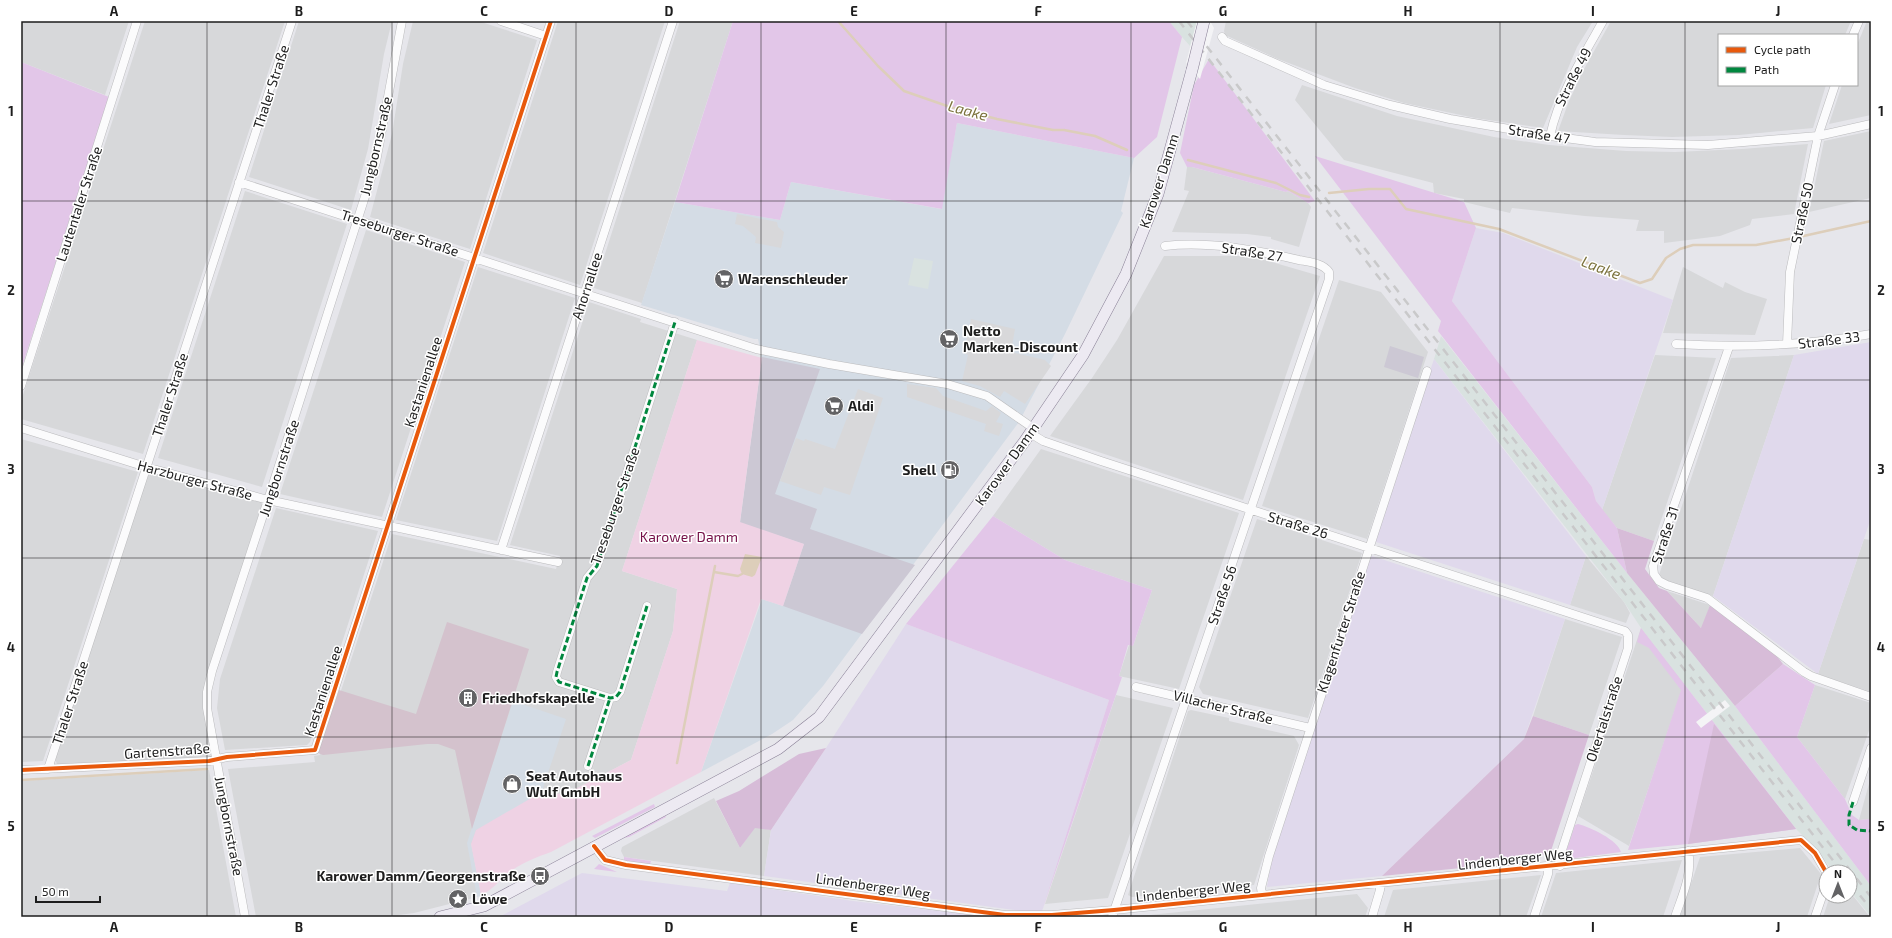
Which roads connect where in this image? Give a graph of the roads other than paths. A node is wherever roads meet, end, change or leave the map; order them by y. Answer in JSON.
{"nodes":[{"id":1,"x":137,"y":21,"type":"edge"},
{"id":2,"x":292,"y":21,"type":"edge"},
{"id":3,"x":402,"y":21,"type":"edge"},
{"id":4,"x":501,"y":21,"type":"edge"},
{"id":5,"x":551,"y":21,"type":"edge"},
{"id":6,"x":673,"y":21,"type":"edge"},
{"id":7,"x":1204,"y":21,"type":"edge"},
{"id":8,"x":1603,"y":21,"type":"edge"},
{"id":9,"x":1859,"y":21,"type":"edge"},
{"id":10,"x":1853,"y":34,"type":"edge"},
{"id":11,"x":546,"y":36,"type":"junction"},
{"id":12,"x":1222,"y":37,"type":"dead end"},
{"id":13,"x":1835,"y":86,"type":"edge"},
{"id":14,"x":1871,"y":124,"type":"edge"},
{"id":15,"x":1550,"y":136,"type":"junction"},
{"id":16,"x":1818,"y":136,"type":"junction"},
{"id":17,"x":239,"y":182,"type":"junction"},
{"id":18,"x":358,"y":220,"type":"junction"},
{"id":19,"x":1165,"y":246,"type":"dead end"},
{"id":20,"x":474,"y":257,"type":"junction"},
{"id":21,"x":1329,"y":279,"type":"joint"},
{"id":22,"x":585,"y":293,"type":"junction"},
{"id":23,"x":675,"y":322,"type":"junction"},
{"id":24,"x":1871,"y":334,"type":"edge"},
{"id":25,"x":1676,"y":344,"type":"dead end"},
{"id":26,"x":1787,"y":344,"type":"junction"},
{"id":27,"x":1729,"y":347,"type":"junction"},
{"id":28,"x":1427,"y":371,"type":"dead end"},
{"id":29,"x":21,"y":386,"type":"edge"},
{"id":30,"x":21,"y":428,"type":"edge"},
{"id":31,"x":1031,"y":431,"type":"junction"},
{"id":32,"x":146,"y":467,"type":"junction"},
{"id":33,"x":268,"y":500,"type":"junction"},
{"id":34,"x":1251,"y":510,"type":"junction"},
{"id":35,"x":388,"y":525,"type":"junction"},
{"id":36,"x":1369,"y":547,"type":"junction"},
{"id":37,"x":501,"y":550,"type":"junction"},
{"id":38,"x":558,"y":562,"type":"dead end"},
{"id":39,"x":648,"y":606,"type":"dead end"},
{"id":40,"x":1568,"y":612,"type":"joint"},
{"id":41,"x":1136,"y":687,"type":"dead end"},
{"id":42,"x":1871,"y":697,"type":"edge"},
{"id":43,"x":610,"y":698,"type":"junction"},
{"id":44,"x":1186,"y":698,"type":"junction"},
{"id":45,"x":1310,"y":728,"type":"junction"},
{"id":46,"x":1871,"y":748,"type":"edge"},
{"id":47,"x":315,"y":750,"type":"joint"},
{"id":48,"x":216,"y":759,"type":"junction"},
{"id":49,"x":588,"y":766,"type":"dead end"},
{"id":50,"x":48,"y":769,"type":"junction"},
{"id":51,"x":21,"y":770,"type":"edge"},
{"id":52,"x":1853,"y":802,"type":"dead end"},
{"id":53,"x":594,"y":846,"type":"junction"},
{"id":54,"x":1688,"y":851,"type":"junction"},
{"id":55,"x":1821,"y":864,"type":"edge"},
{"id":56,"x":1560,"y":866,"type":"junction"},
{"id":57,"x":1548,"y":867,"type":"junction"},
{"id":58,"x":1380,"y":883,"type":"junction"},
{"id":59,"x":1262,"y":895,"type":"junction"},
{"id":60,"x":1819,"y":904,"type":"edge"},
{"id":61,"x":1113,"y":913,"type":"edge"},
{"id":62,"x":245,"y":917,"type":"edge"},
{"id":63,"x":440,"y":917,"type":"edge"},
{"id":64,"x":1372,"y":917,"type":"edge"},
{"id":65,"x":1534,"y":917,"type":"edge"},
{"id":66,"x":1675,"y":917,"type":"edge"},
{"id":67,"x":1815,"y":917,"type":"edge"}],
"edges":[{"from":1,"to":29,"type":"street","name":"Lautentaler Straße"},
{"from":2,"to":17,"type":"street","name":"Thaler Straße"},
{"from":3,"to":18,"type":"street","name":"Jungbornstraße"},
{"from":4,"to":11,"type":"street"},
{"from":5,"to":11,"type":"street","name":"Kastanienallee"},
{"from":6,"to":22,"type":"street","name":"Ahornallee"},
{"from":7,"to":31,"type":"main road","name":"Karower Damm","bridge":true},
{"from":8,"to":15,"type":"street","name":"Straße 49"},
{"from":9,"to":10,"type":"street"},
{"from":11,"to":20,"type":"street","name":"Kastanienallee"},
{"from":12,"to":15,"type":"street","name":"Straße 47"},
{"from":13,"to":16,"type":"street","name":"Straße 50"},
{"from":14,"to":16,"type":"street","name":"Straße 47"},
{"from":15,"to":16,"type":"street","name":"Straße 47"},
{"from":16,"to":26,"type":"street","name":"Straße 50"},
{"from":17,"to":18,"type":"street","name":"Treseburger Straße"},
{"from":17,"to":32,"type":"street","name":"Thaler Straße"},
{"from":18,"to":20,"type":"street","name":"Treseburger Straße"},
{"from":18,"to":33,"type":"street","name":"Jungbornstraße"},
{"from":19,"to":21,"type":"street","name":"Straße 27"},
{"from":20,"to":22,"type":"street","name":"Treseburger Straße"},
{"from":20,"to":35,"type":"street","name":"Kastanienallee"},
{"from":21,"to":34,"type":"street","name":"Straße 56"},
{"from":22,"to":23,"type":"street","name":"Treseburger Straße"},
{"from":22,"to":37,"type":"street","name":"Ahornallee"},
{"from":23,"to":31,"type":"street","name":"Treseburger Straße"},
{"from":23,"to":43,"type":"street","name":"Treseburger Straße"},
{"from":24,"to":26,"type":"street","name":"Straße 33"},
{"from":25,"to":27,"type":"street"},
{"from":26,"to":27,"type":"street"},
{"from":27,"to":42,"type":"street","name":"Straße 31"},
{"from":28,"to":36,"type":"street","name":"Klagenfurter Straße"},
{"from":30,"to":32,"type":"street","name":"Harzburger Straße"},
{"from":31,"to":34,"type":"street","name":"Straße 26"},
{"from":31,"to":53,"type":"main road","name":"Karower Damm"},
{"from":32,"to":33,"type":"street","name":"Harzburger Straße"},
{"from":32,"to":50,"type":"street","name":"Thaler Straße"},
{"from":33,"to":35,"type":"street","name":"Harzburger Straße"},
{"from":33,"to":48,"type":"street","name":"Jungbornstraße"},
{"from":34,"to":36,"type":"street","name":"Straße 26"},
{"from":34,"to":44,"type":"street","name":"Straße 56"},
{"from":35,"to":37,"type":"street","name":"Harzburger Straße"},
{"from":35,"to":47,"type":"street","name":"Kastanienallee"},
{"from":36,"to":40,"type":"street","name":"Straße 26"},
{"from":36,"to":45,"type":"street","name":"Klagenfurter Straße"},
{"from":37,"to":38,"type":"street","name":"Harzburger Straße"},
{"from":39,"to":43,"type":"street"},
{"from":40,"to":56,"type":"street","name":"Okertalstraße"},
{"from":41,"to":44,"type":"street","name":"Villacher Straße"},
{"from":43,"to":49,"type":"street"},
{"from":44,"to":45,"type":"street","name":"Villacher Straße"},
{"from":44,"to":61,"type":"street","name":"Straße 56"},
{"from":45,"to":59,"type":"street","name":"Klagenfurter Straße"},
{"from":46,"to":52,"type":"street"},
{"from":47,"to":48,"type":"street","name":"Gartenstraße"},
{"from":48,"to":50,"type":"street","name":"Gartenstraße"},
{"from":48,"to":62,"type":"street","name":"Jungbornstraße"},
{"from":50,"to":51,"type":"street","name":"Gartenstraße"},
{"from":53,"to":61,"type":"street","name":"Lindenberger Weg"},
{"from":53,"to":63,"type":"main road","name":"Karower Damm"},
{"from":54,"to":55,"type":"street","name":"Lindenberger Weg"},
{"from":54,"to":56,"type":"street","name":"Lindenberger Weg"},
{"from":54,"to":66,"type":"street"},
{"from":56,"to":57,"type":"street","name":"Lindenberger Weg"},
{"from":57,"to":58,"type":"street","name":"Lindenberger Weg"},
{"from":57,"to":65,"type":"street"},
{"from":58,"to":59,"type":"street","name":"Lindenberger Weg"},
{"from":58,"to":64,"type":"street"},
{"from":59,"to":61,"type":"street","name":"Lindenberger Weg"},
{"from":60,"to":67,"type":"street"}]}
